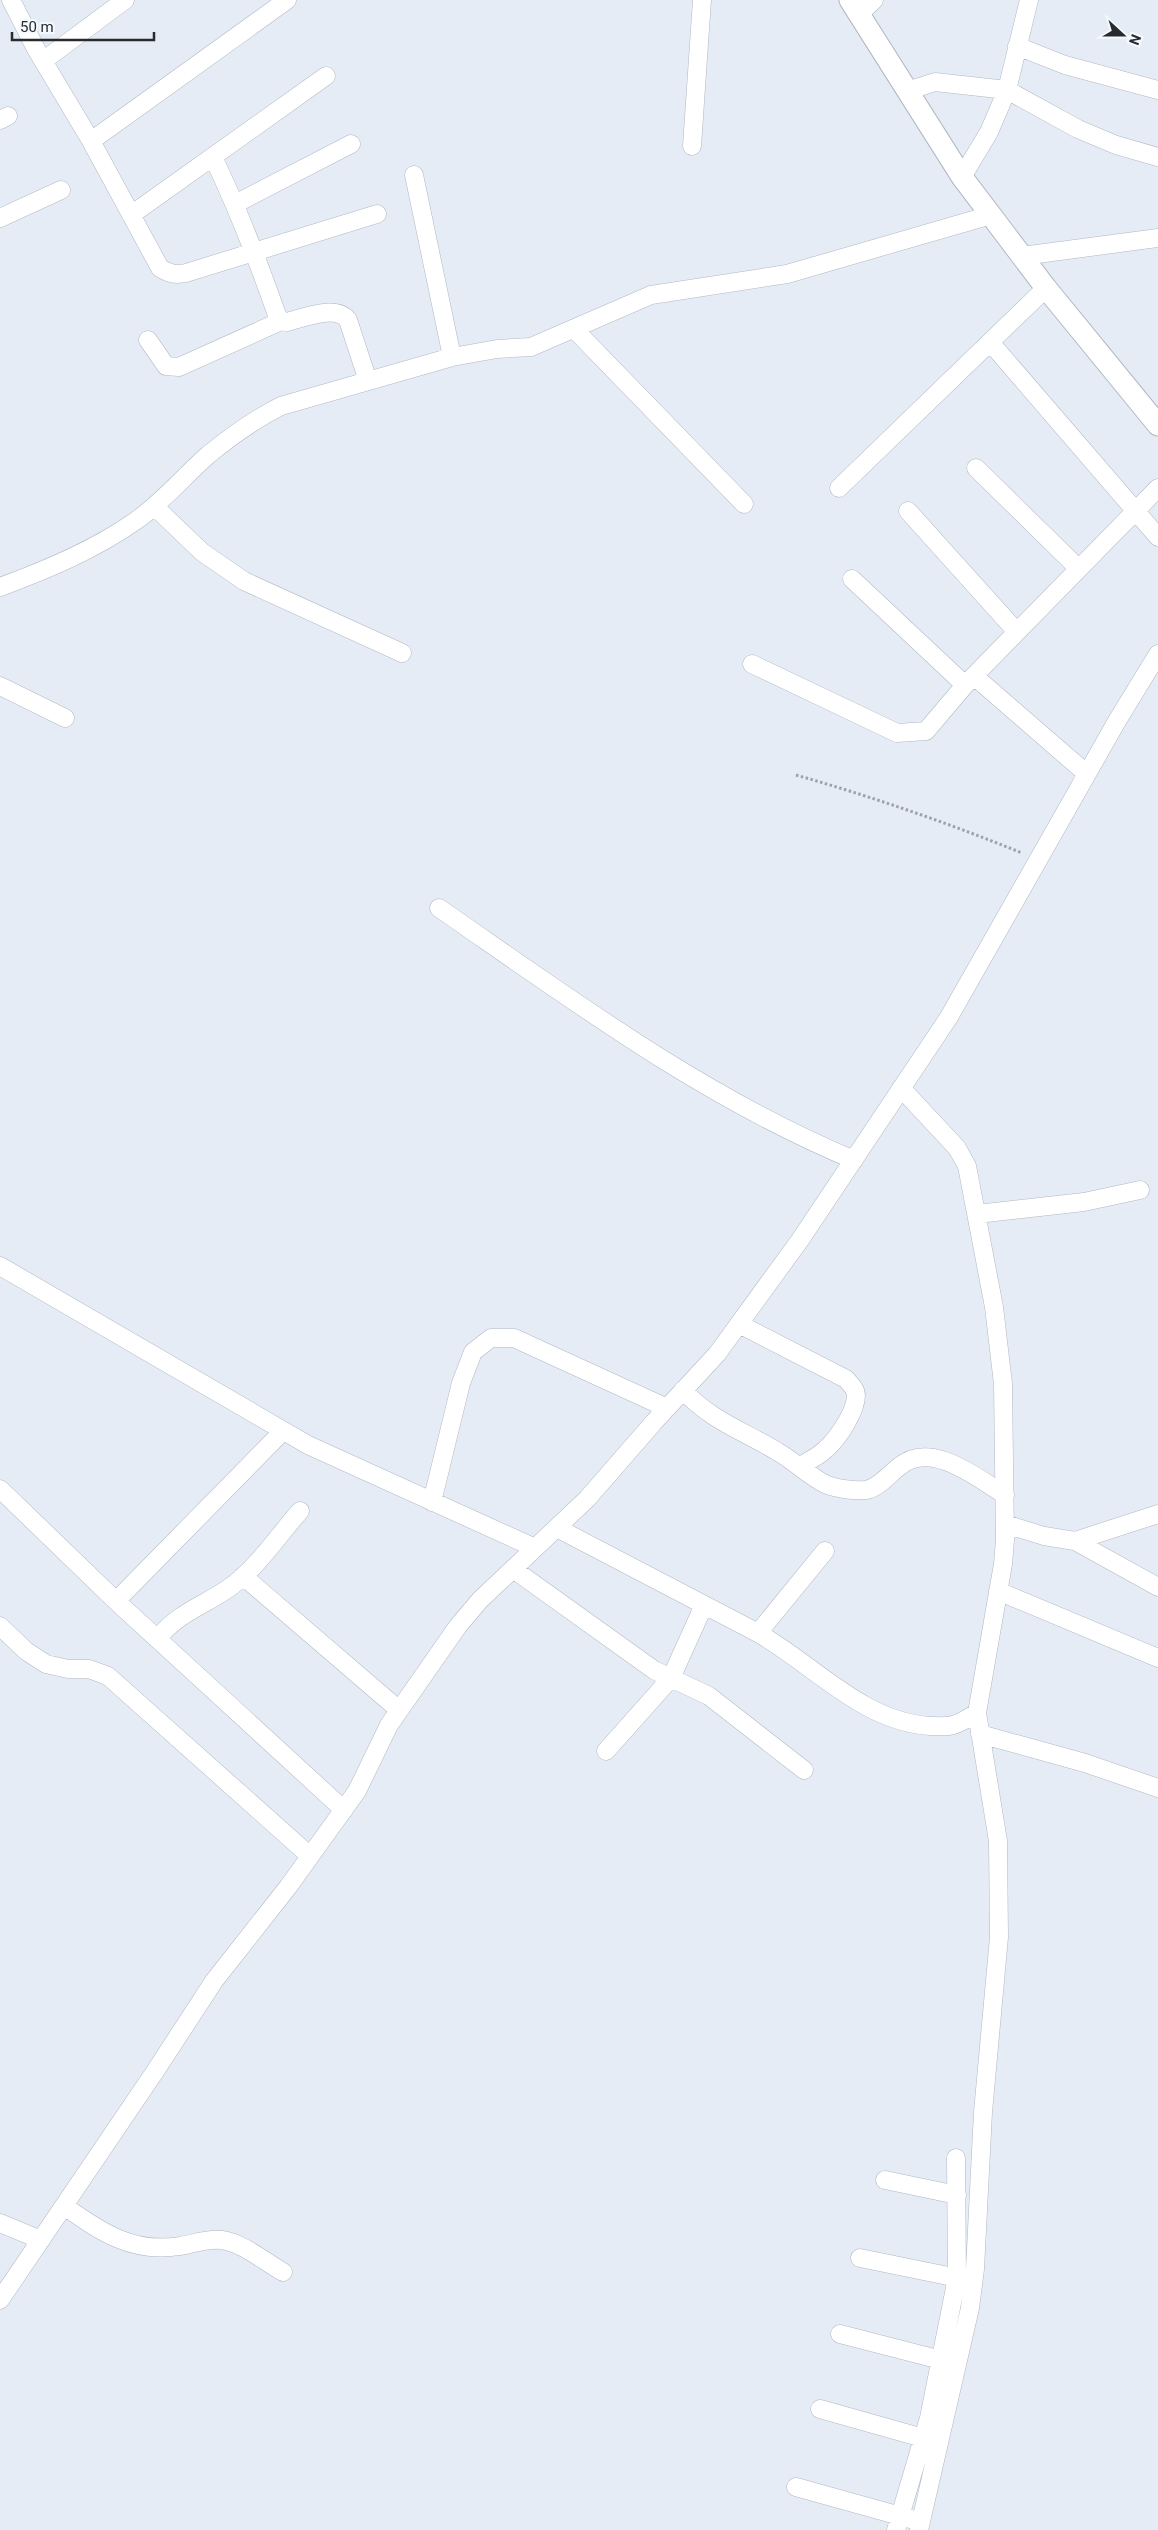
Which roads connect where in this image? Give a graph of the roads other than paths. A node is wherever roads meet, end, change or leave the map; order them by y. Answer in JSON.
{"nodes":[{"id":1,"x":11,"y":0,"type":"edge"},
{"id":2,"x":125,"y":0,"type":"edge"},
{"id":3,"x":287,"y":0,"type":"edge"},
{"id":4,"x":702,"y":0,"type":"edge"},
{"id":5,"x":874,"y":0,"type":"edge"},
{"id":6,"x":1029,"y":0,"type":"edge"},
{"id":7,"x":854,"y":7,"type":"edge"},
{"id":8,"x":1017,"y":46,"type":"junction"},
{"id":9,"x":43,"y":61,"type":"junction"},
{"id":10,"x":326,"y":76,"type":"dead end"},
{"id":11,"x":1006,"y":90,"type":"junction"},
{"id":12,"x":1158,"y":90,"type":"edge"},
{"id":13,"x":907,"y":91,"type":"junction"},
{"id":14,"x":90,"y":140,"type":"junction"},
{"id":15,"x":351,"y":144,"type":"dead end"},
{"id":16,"x":692,"y":146,"type":"dead end"},
{"id":17,"x":213,"y":157,"type":"junction"},
{"id":18,"x":1158,"y":157,"type":"edge"},
{"id":19,"x":414,"y":175,"type":"dead end"},
{"id":20,"x":962,"y":177,"type":"junction"},
{"id":21,"x":61,"y":190,"type":"dead end"},
{"id":22,"x":235,"y":204,"type":"junction"},
{"id":23,"x":377,"y":214,"type":"dead end"},
{"id":24,"x":131,"y":215,"type":"junction"},
{"id":25,"x":991,"y":215,"type":"junction"},
{"id":26,"x":0,"y":218,"type":"edge"},
{"id":27,"x":1158,"y":238,"type":"edge"},
{"id":28,"x":255,"y":252,"type":"junction"},
{"id":29,"x":1022,"y":256,"type":"junction"},
{"id":30,"x":1046,"y":288,"type":"junction"},
{"id":31,"x":281,"y":321,"type":"junction"},
{"id":32,"x":574,"y":329,"type":"junction"},
{"id":33,"x":148,"y":340,"type":"dead end"},
{"id":34,"x":990,"y":342,"type":"junction"},
{"id":35,"x":452,"y":357,"type":"junction"},
{"id":36,"x":368,"y":381,"type":"junction"},
{"id":37,"x":1158,"y":425,"type":"edge"},
{"id":38,"x":976,"y":468,"type":"dead end"},
{"id":39,"x":839,"y":488,"type":"dead end"},
{"id":40,"x":1158,"y":488,"type":"edge"},
{"id":41,"x":744,"y":504,"type":"dead end"},
{"id":42,"x":154,"y":506,"type":"junction"},
{"id":43,"x":908,"y":511,"type":"dead end"},
{"id":44,"x":1135,"y":511,"type":"junction"},
{"id":45,"x":1158,"y":537,"type":"edge"},
{"id":46,"x":1078,"y":568,"type":"junction"},
{"id":47,"x":852,"y":579,"type":"dead end"},
{"id":48,"x":2,"y":582,"type":"edge"},
{"id":49,"x":1016,"y":632,"type":"junction"},
{"id":50,"x":402,"y":653,"type":"dead end"},
{"id":51,"x":1157,"y":661,"type":"edge"},
{"id":52,"x":752,"y":664,"type":"dead end"},
{"id":53,"x":969,"y":681,"type":"junction"},
{"id":54,"x":0,"y":686,"type":"edge"},
{"id":55,"x":65,"y":718,"type":"dead end"},
{"id":56,"x":1087,"y":774,"type":"junction"},
{"id":57,"x":439,"y":908,"type":"dead end"},
{"id":58,"x":901,"y":1088,"type":"junction"},
{"id":59,"x":854,"y":1160,"type":"junction"},
{"id":60,"x":1140,"y":1190,"type":"dead end"},
{"id":61,"x":977,"y":1214,"type":"junction"},
{"id":62,"x":0,"y":1266,"type":"edge"},
{"id":63,"x":739,"y":1324,"type":"junction"},
{"id":64,"x":683,"y":1390,"type":"junction"},
{"id":65,"x":666,"y":1408,"type":"junction"},
{"id":66,"x":283,"y":1431,"type":"junction"},
{"id":67,"x":800,"y":1466,"type":"junction"},
{"id":68,"x":0,"y":1489,"type":"edge"},
{"id":69,"x":1005,"y":1495,"type":"junction"},
{"id":70,"x":432,"y":1502,"type":"junction"},
{"id":71,"x":300,"y":1511,"type":"dead end"},
{"id":72,"x":1158,"y":1514,"type":"edge"},
{"id":73,"x":1005,"y":1524,"type":"junction"},
{"id":74,"x":557,"y":1528,"type":"junction"},
{"id":75,"x":1075,"y":1541,"type":"junction"},
{"id":76,"x":535,"y":1548,"type":"junction"},
{"id":77,"x":825,"y":1551,"type":"dead end"},
{"id":78,"x":513,"y":1569,"type":"junction"},
{"id":79,"x":243,"y":1576,"type":"junction"},
{"id":80,"x":1158,"y":1587,"type":"edge"},
{"id":81,"x":998,"y":1591,"type":"junction"},
{"id":82,"x":116,"y":1601,"type":"junction"},
{"id":83,"x":704,"y":1605,"type":"junction"},
{"id":84,"x":0,"y":1626,"type":"edge"},
{"id":85,"x":758,"y":1633,"type":"junction"},
{"id":86,"x":157,"y":1639,"type":"junction"},
{"id":87,"x":1158,"y":1658,"type":"edge"},
{"id":88,"x":671,"y":1678,"type":"junction"},
{"id":89,"x":399,"y":1710,"type":"junction"},
{"id":90,"x":977,"y":1713,"type":"junction"},
{"id":91,"x":980,"y":1734,"type":"junction"},
{"id":92,"x":606,"y":1751,"type":"dead end"},
{"id":93,"x":804,"y":1770,"type":"dead end"},
{"id":94,"x":1158,"y":1788,"type":"edge"},
{"id":95,"x":344,"y":1810,"type":"junction"},
{"id":96,"x":310,"y":1856,"type":"junction"},
{"id":97,"x":956,"y":2158,"type":"dead end"},
{"id":98,"x":885,"y":2180,"type":"dead end"},
{"id":99,"x":957,"y":2195,"type":"junction"},
{"id":100,"x":64,"y":2206,"type":"junction"},
{"id":101,"x":0,"y":2223,"type":"edge"},
{"id":102,"x":41,"y":2240,"type":"junction"},
{"id":103,"x":860,"y":2258,"type":"dead end"},
{"id":104,"x":283,"y":2272,"type":"dead end"},
{"id":105,"x":966,"y":2280,"type":"junction"},
{"id":106,"x":0,"y":2300,"type":"edge"},
{"id":107,"x":840,"y":2334,"type":"dead end"},
{"id":108,"x":941,"y":2360,"type":"junction"},
{"id":109,"x":820,"y":2409,"type":"dead end"},
{"id":110,"x":923,"y":2438,"type":"junction"},
{"id":111,"x":796,"y":2487,"type":"dead end"},
{"id":112,"x":899,"y":2523,"type":"edge"},
{"id":113,"x":920,"y":2526,"type":"edge"}],
"edges":[{"from":1,"to":9,"type":"street"},
{"from":2,"to":9,"type":"street"},
{"from":3,"to":14,"type":"street"},
{"from":4,"to":16,"type":"street"},
{"from":5,"to":7,"type":"street"},
{"from":6,"to":8,"type":"street"},
{"from":7,"to":13,"type":"street"},
{"from":8,"to":11,"type":"street"},
{"from":8,"to":12,"type":"street"},
{"from":9,"to":14,"type":"street"},
{"from":10,"to":17,"type":"street"},
{"from":11,"to":13,"type":"street"},
{"from":11,"to":18,"type":"street"},
{"from":11,"to":20,"type":"street"},
{"from":13,"to":20,"type":"street"},
{"from":14,"to":24,"type":"street"},
{"from":15,"to":22,"type":"street"},
{"from":17,"to":22,"type":"street"},
{"from":17,"to":24,"type":"street"},
{"from":19,"to":35,"type":"street"},
{"from":20,"to":25,"type":"street"},
{"from":21,"to":26,"type":"street"},
{"from":22,"to":28,"type":"street"},
{"from":23,"to":28,"type":"street"},
{"from":24,"to":28,"type":"street"},
{"from":25,"to":29,"type":"street"},
{"from":25,"to":32,"type":"street"},
{"from":27,"to":29,"type":"street"},
{"from":28,"to":31,"type":"street"},
{"from":29,"to":30,"type":"street"},
{"from":30,"to":34,"type":"street"},
{"from":30,"to":37,"type":"street"},
{"from":31,"to":33,"type":"street"},
{"from":31,"to":36,"type":"street"},
{"from":32,"to":35,"type":"street"},
{"from":32,"to":41,"type":"street"},
{"from":34,"to":39,"type":"street"},
{"from":34,"to":44,"type":"street"},
{"from":35,"to":36,"type":"street"},
{"from":36,"to":42,"type":"street"},
{"from":38,"to":46,"type":"street"},
{"from":40,"to":44,"type":"street"},
{"from":42,"to":48,"type":"street"},
{"from":42,"to":50,"type":"street"},
{"from":43,"to":49,"type":"street"},
{"from":44,"to":45,"type":"street"},
{"from":44,"to":46,"type":"street"},
{"from":46,"to":49,"type":"street"},
{"from":47,"to":53,"type":"street"},
{"from":49,"to":53,"type":"street"},
{"from":51,"to":56,"type":"street"},
{"from":52,"to":53,"type":"street"},
{"from":53,"to":56,"type":"street"},
{"from":54,"to":55,"type":"street"},
{"from":56,"to":58,"type":"street"},
{"from":57,"to":59,"type":"street"},
{"from":58,"to":59,"type":"street"},
{"from":58,"to":61,"type":"street"},
{"from":59,"to":63,"type":"street"},
{"from":60,"to":61,"type":"street"},
{"from":61,"to":69,"type":"street"},
{"from":62,"to":66,"type":"street"},
{"from":63,"to":64,"type":"street"},
{"from":63,"to":67,"type":"street"},
{"from":64,"to":65,"type":"street"},
{"from":64,"to":67,"type":"street"},
{"from":65,"to":70,"type":"street"},
{"from":65,"to":74,"type":"street"},
{"from":66,"to":70,"type":"street"},
{"from":66,"to":82,"type":"street"},
{"from":67,"to":69,"type":"street"},
{"from":68,"to":82,"type":"street"},
{"from":69,"to":73,"type":"street"},
{"from":70,"to":76,"type":"street"},
{"from":71,"to":79,"type":"street"},
{"from":72,"to":75,"type":"street"},
{"from":73,"to":75,"type":"street"},
{"from":73,"to":81,"type":"street"},
{"from":74,"to":76,"type":"street"},
{"from":74,"to":83,"type":"street"},
{"from":75,"to":80,"type":"street"},
{"from":76,"to":78,"type":"street"},
{"from":77,"to":85,"type":"street"},
{"from":78,"to":88,"type":"street"},
{"from":78,"to":89,"type":"street"},
{"from":79,"to":86,"type":"street"},
{"from":79,"to":89,"type":"street"},
{"from":81,"to":87,"type":"street"},
{"from":81,"to":90,"type":"street"},
{"from":82,"to":86,"type":"street"},
{"from":83,"to":85,"type":"street"},
{"from":83,"to":88,"type":"street"},
{"from":84,"to":96,"type":"street"},
{"from":85,"to":90,"type":"street"},
{"from":86,"to":95,"type":"street"},
{"from":88,"to":92,"type":"street"},
{"from":88,"to":93,"type":"street"},
{"from":89,"to":95,"type":"street"},
{"from":90,"to":91,"type":"street"},
{"from":91,"to":94,"type":"street"},
{"from":91,"to":105,"type":"street"},
{"from":95,"to":96,"type":"street"},
{"from":96,"to":100,"type":"street"},
{"from":97,"to":99,"type":"street"},
{"from":98,"to":99,"type":"street"},
{"from":99,"to":105,"type":"street"},
{"from":100,"to":102,"type":"street"},
{"from":100,"to":104,"type":"street"},
{"from":101,"to":102,"type":"street"},
{"from":102,"to":106,"type":"street"},
{"from":103,"to":105,"type":"street"},
{"from":105,"to":108,"type":"street"},
{"from":105,"to":113,"type":"street"},
{"from":107,"to":108,"type":"street"},
{"from":108,"to":110,"type":"street"},
{"from":109,"to":110,"type":"street"},
{"from":110,"to":112,"type":"street"},
{"from":111,"to":112,"type":"street"},
{"from":112,"to":113,"type":"street"}]}
